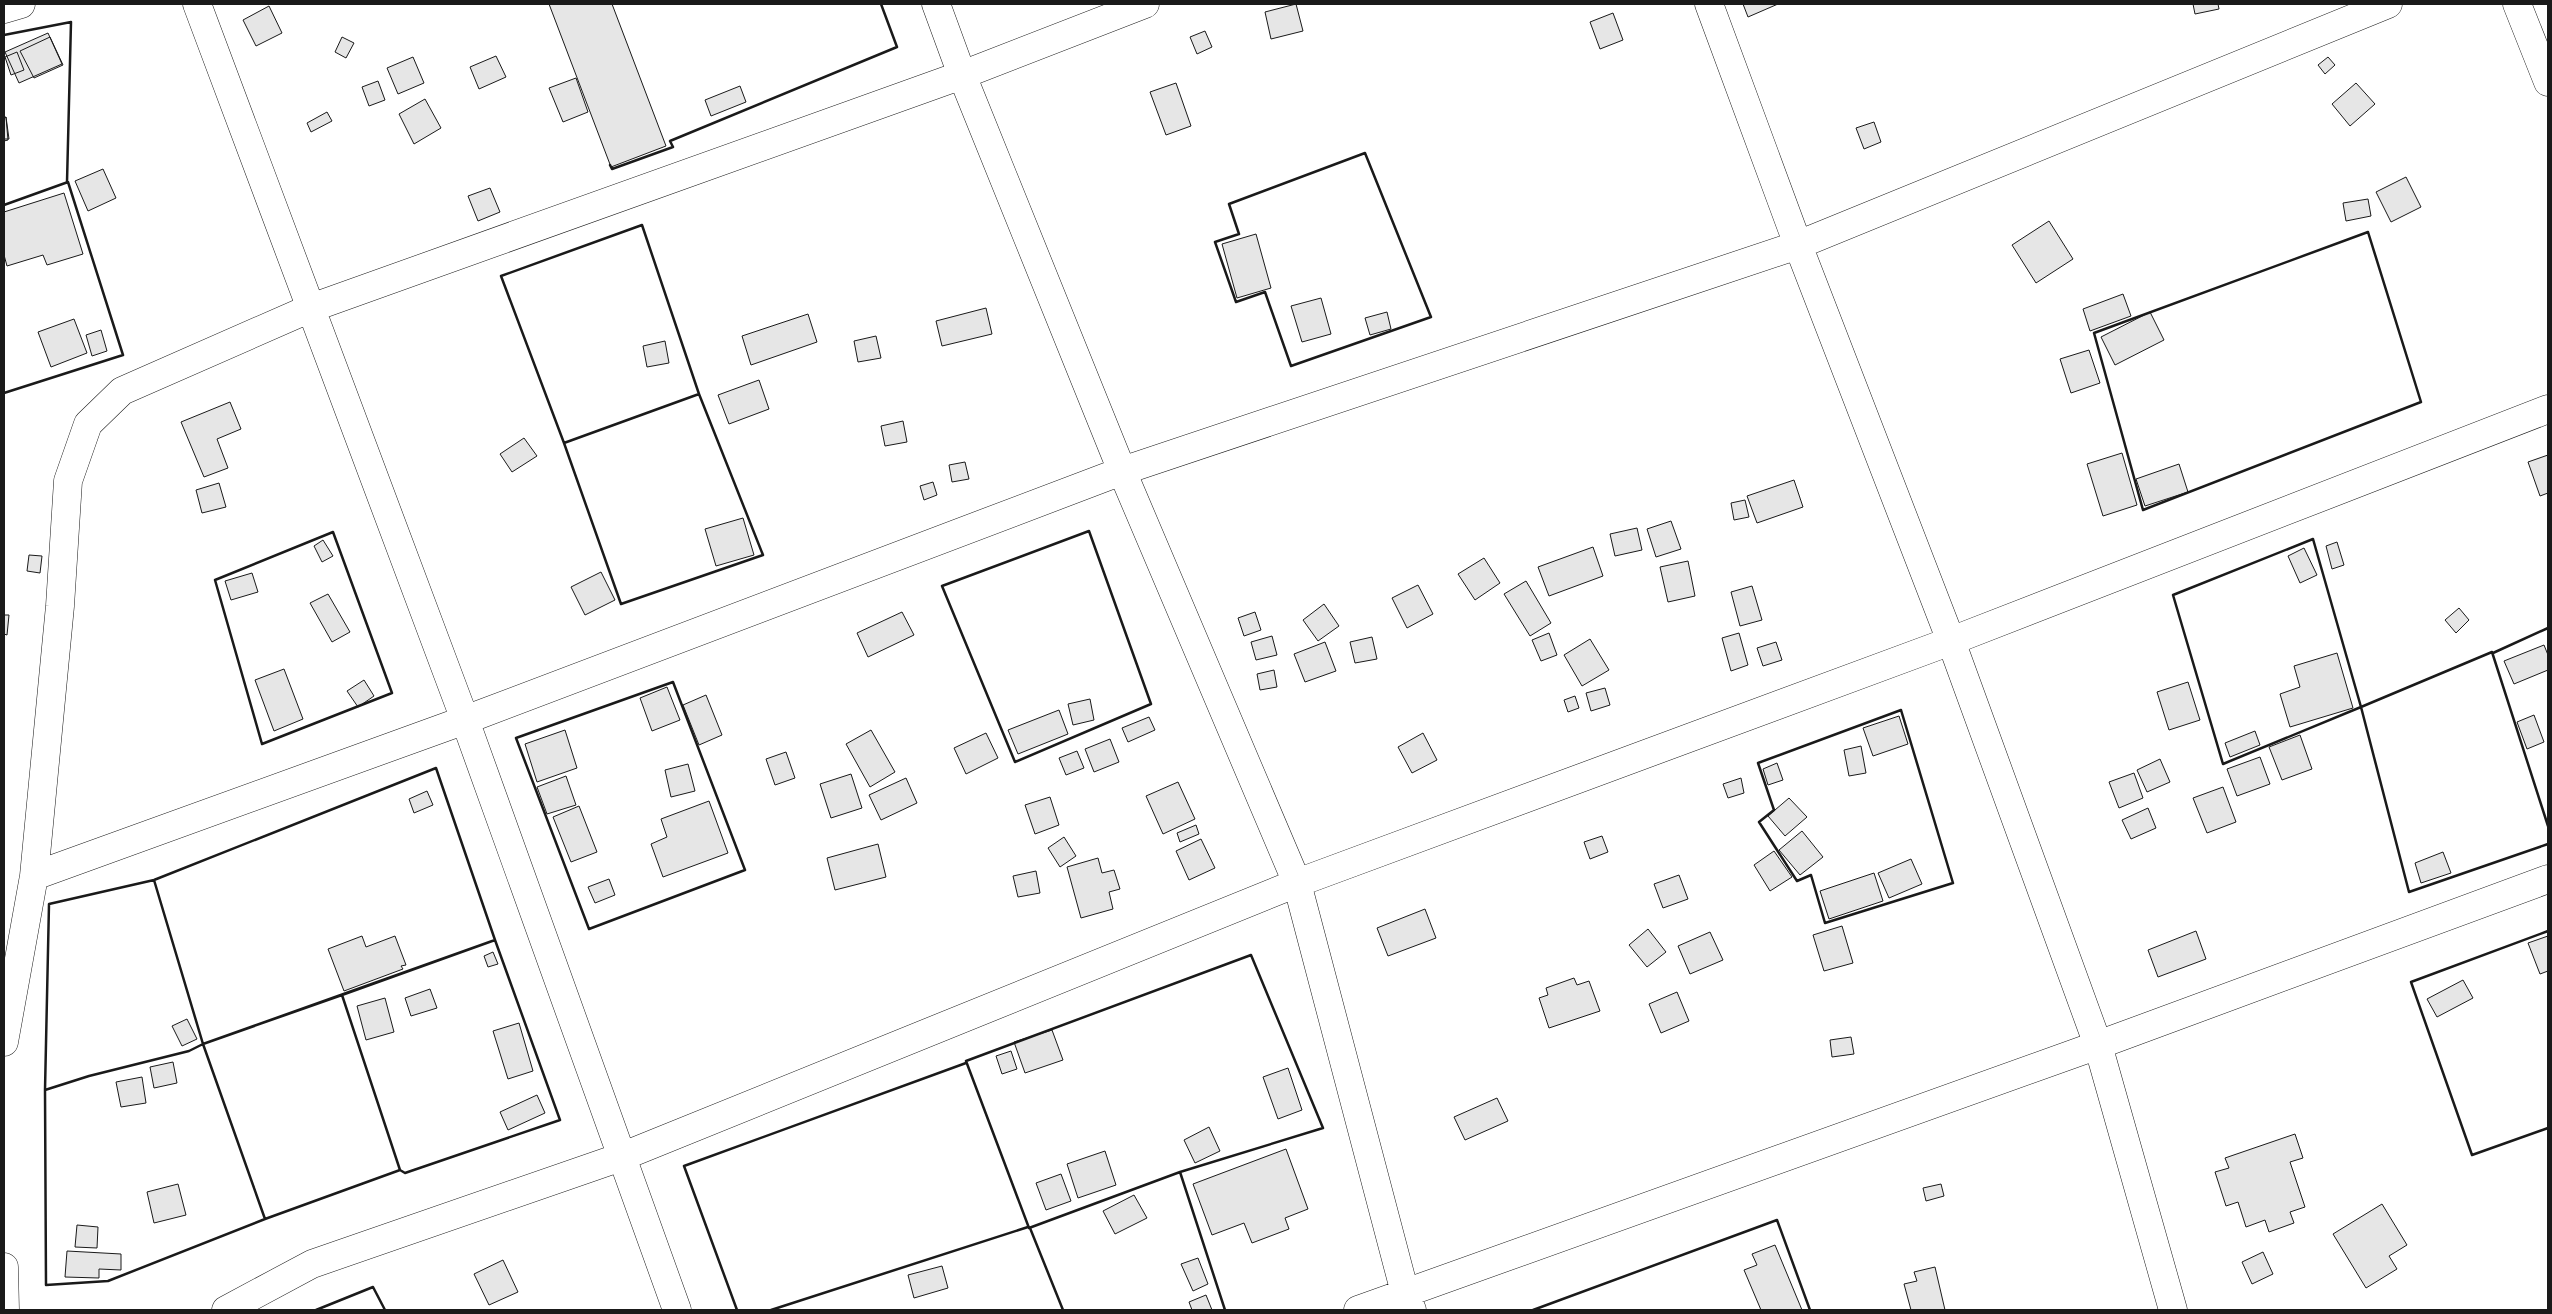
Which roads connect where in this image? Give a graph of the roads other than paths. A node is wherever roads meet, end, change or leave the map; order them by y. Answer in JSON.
{"nodes":[{"id":1,"x":21,"y":4,"type":"edge"},
{"id":2,"x":197,"y":4,"type":"edge"},
{"id":3,"x":936,"y":4,"type":"edge"},
{"id":4,"x":1145,"y":4,"type":"edge"},
{"id":5,"x":1709,"y":4,"type":"edge"},
{"id":6,"x":2388,"y":4,"type":"edge"},
{"id":7,"x":2517,"y":4,"type":"edge"},
{"id":8,"x":4,"y":9,"type":"edge"},
{"id":9,"x":962,"y":75,"type":"junction"},
{"id":10,"x":2548,"y":82,"type":"edge"},
{"id":11,"x":1798,"y":245,"type":"junction"},
{"id":12,"x":312,"y":308,"type":"junction"},
{"id":13,"x":2548,"y":409,"type":"edge"},
{"id":14,"x":1122,"y":470,"type":"junction"},
{"id":15,"x":1951,"y":641,"type":"junction"},
{"id":16,"x":465,"y":720,"type":"junction"},
{"id":17,"x":34,"y":876,"type":"junction"},
{"id":18,"x":2548,"y":879,"type":"edge"},
{"id":19,"x":1297,"y":883,"type":"junction"},
{"id":20,"x":4,"y":1042,"type":"edge"},
{"id":21,"x":2098,"y":1045,"type":"junction"},
{"id":22,"x":621,"y":1157,"type":"junction"},
{"id":23,"x":4,"y":1267,"type":"edge"},
{"id":24,"x":1408,"y":1302,"type":"edge"},
{"id":25,"x":5,"y":1310,"type":"edge"},
{"id":26,"x":226,"y":1310,"type":"edge"},
{"id":27,"x":678,"y":1310,"type":"edge"},
{"id":28,"x":1358,"y":1310,"type":"edge"},
{"id":29,"x":2173,"y":1310,"type":"edge"}],
"edges":[{"from":1,"to":8,"type":"street"},
{"from":2,"to":12,"type":"street"},
{"from":3,"to":9,"type":"street"},
{"from":4,"to":9,"type":"street"},
{"from":5,"to":11,"type":"street"},
{"from":6,"to":11,"type":"street"},
{"from":7,"to":10,"type":"street"},
{"from":9,"to":12,"type":"street"},
{"from":9,"to":14,"type":"street"},
{"from":11,"to":14,"type":"street"},
{"from":11,"to":15,"type":"street"},
{"from":12,"to":16,"type":"street"},
{"from":12,"to":17,"type":"street"},
{"from":13,"to":15,"type":"street"},
{"from":14,"to":16,"type":"street"},
{"from":14,"to":19,"type":"street"},
{"from":15,"to":19,"type":"street"},
{"from":15,"to":21,"type":"street"},
{"from":16,"to":17,"type":"street"},
{"from":16,"to":22,"type":"street"},
{"from":17,"to":20,"type":"street"},
{"from":18,"to":21,"type":"street"},
{"from":19,"to":22,"type":"street"},
{"from":19,"to":24,"type":"street"},
{"from":21,"to":24,"type":"street"},
{"from":21,"to":29,"type":"street"},
{"from":22,"to":26,"type":"street"},
{"from":22,"to":27,"type":"street"},
{"from":23,"to":25,"type":"street"},
{"from":24,"to":28,"type":"street"}]}
